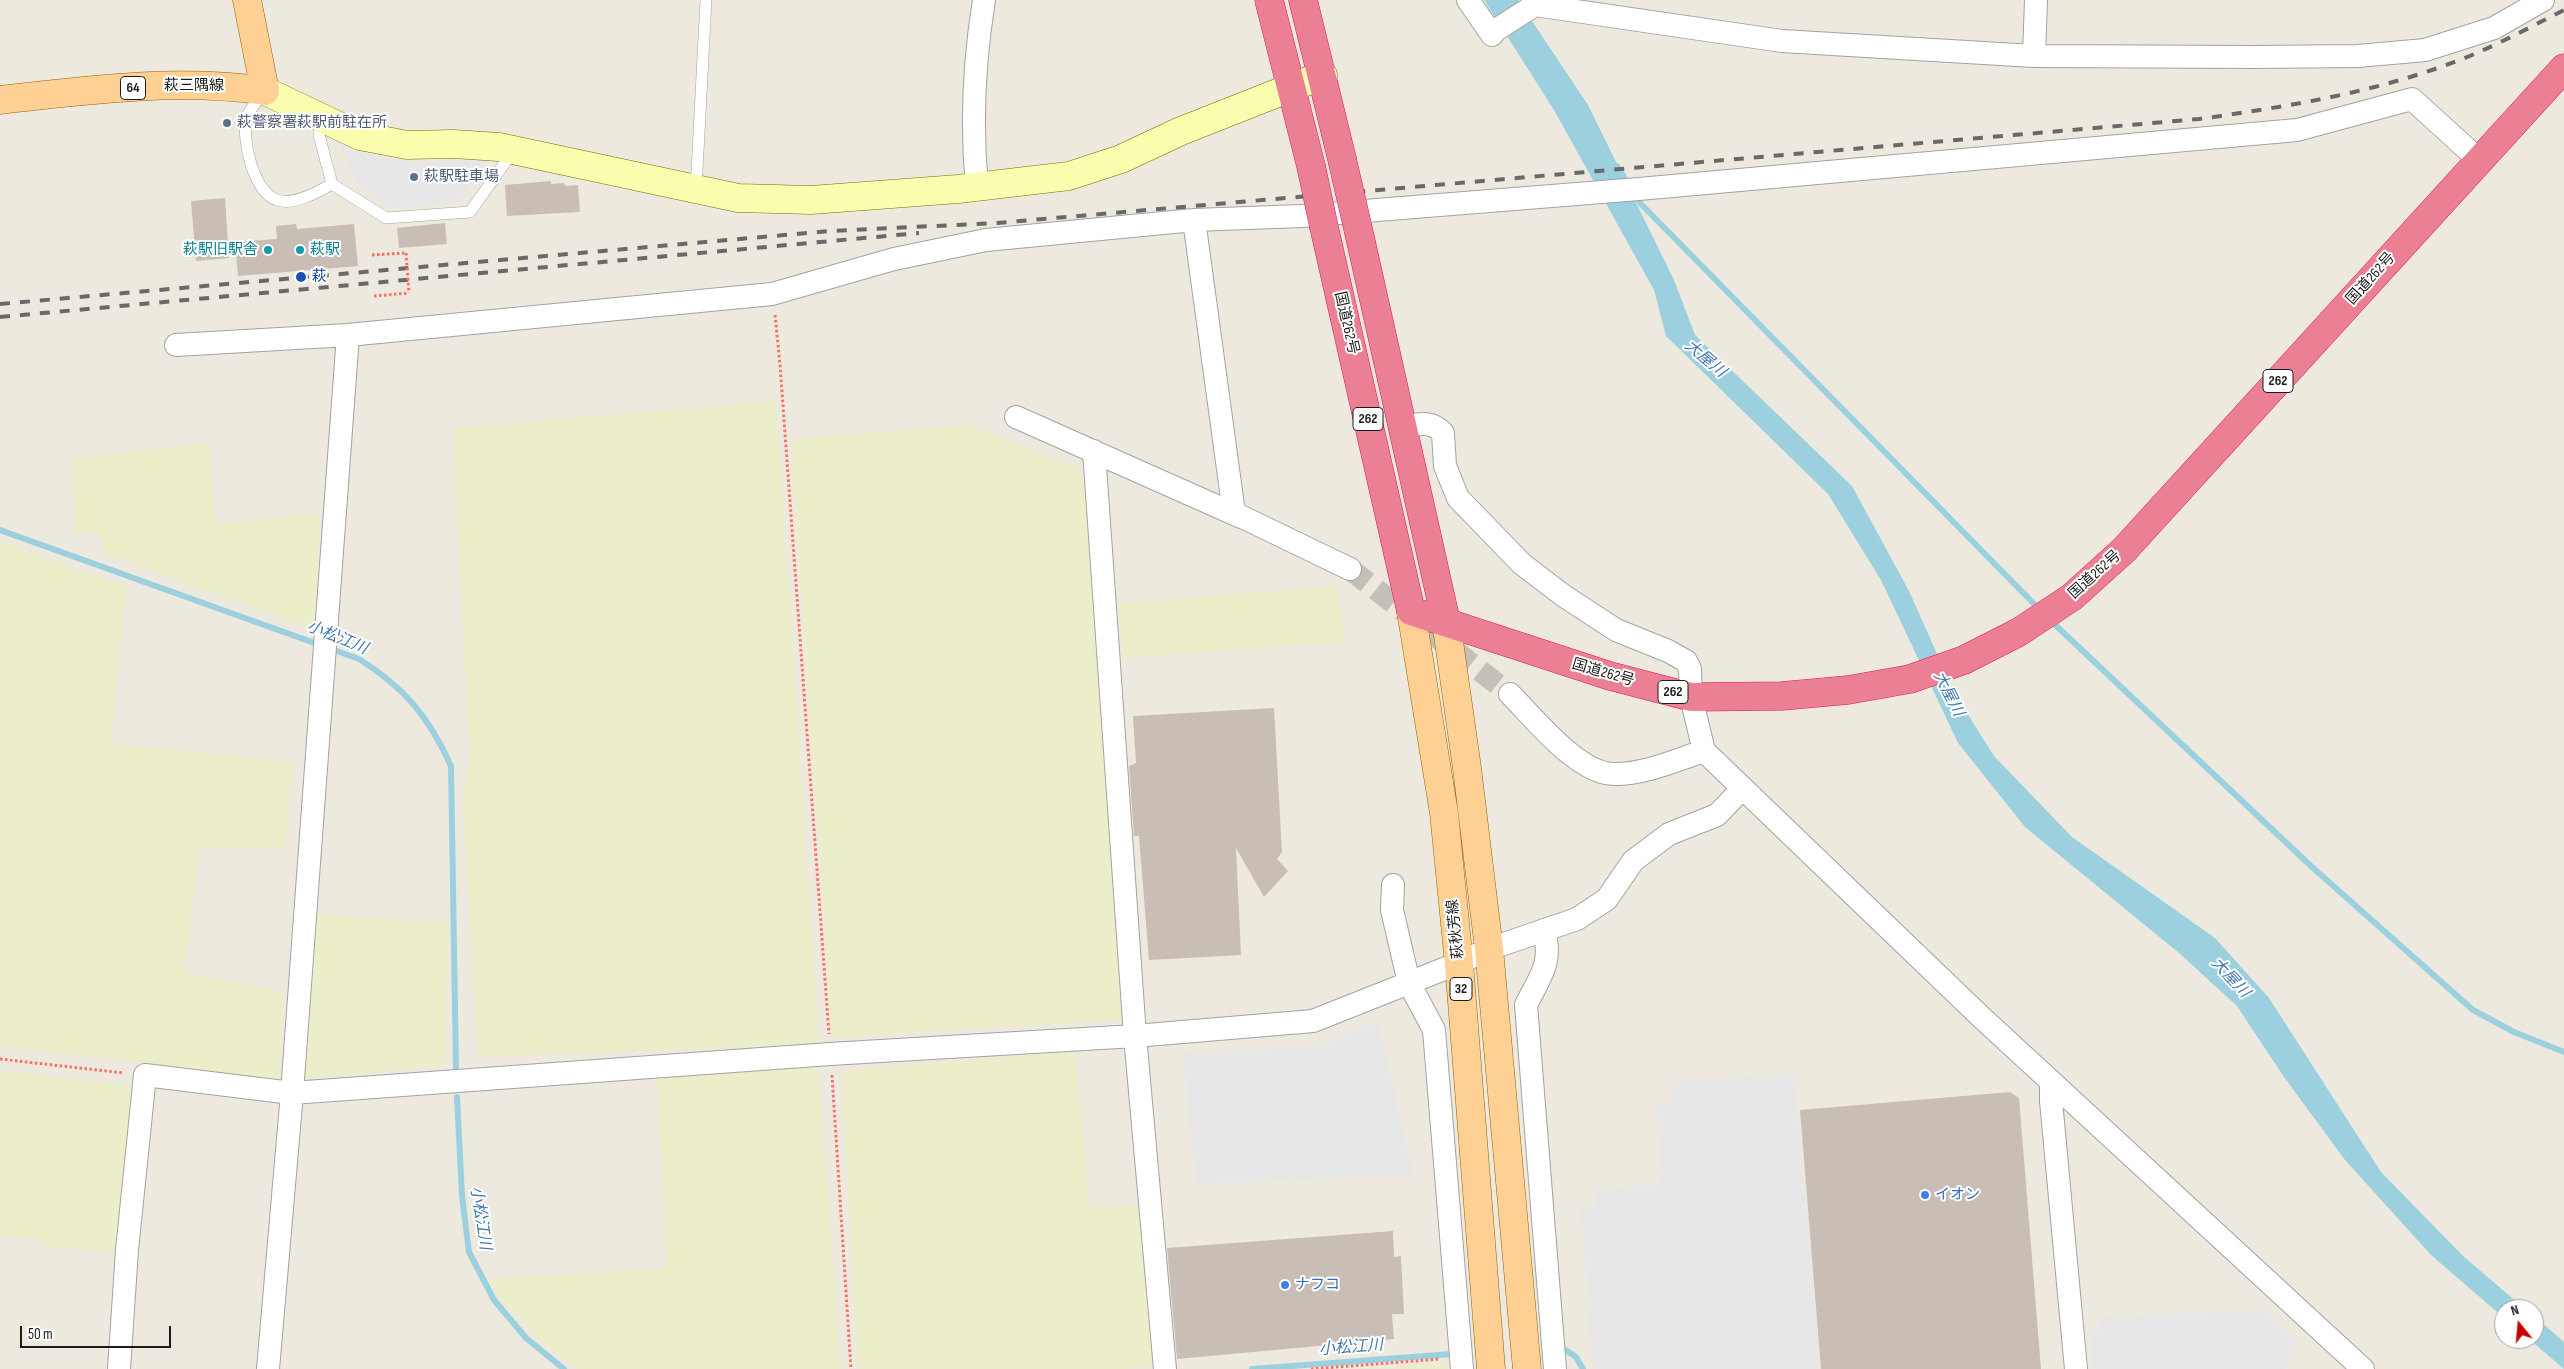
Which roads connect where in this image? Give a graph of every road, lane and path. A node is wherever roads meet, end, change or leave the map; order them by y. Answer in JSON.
{"nodes":[{"id":1,"x":247,"y":0,"type":"edge"},
{"id":2,"x":706,"y":0,"type":"edge"},
{"id":3,"x":984,"y":0,"type":"edge"},
{"id":4,"x":1269,"y":0,"type":"edge"},
{"id":5,"x":1303,"y":0,"type":"edge"},
{"id":6,"x":1468,"y":0,"type":"edge"},
{"id":7,"x":2036,"y":0,"type":"edge"},
{"id":8,"x":2543,"y":0,"type":"edge"},
{"id":9,"x":1532,"y":4,"type":"edge"},
{"id":10,"x":2034,"y":56,"type":"junction"},
{"id":11,"x":2564,"y":68,"type":"edge"},
{"id":12,"x":1323,"y":75,"type":"junction"},
{"id":13,"x":1292,"y":87,"type":"junction"},
{"id":14,"x":265,"y":91,"type":"junction"},
{"id":15,"x":0,"y":100,"type":"edge"},
{"id":16,"x":322,"y":119,"type":"junction"},
{"id":17,"x":514,"y":150,"type":"junction"},
{"id":18,"x":2479,"y":160,"type":"junction"},
{"id":19,"x":332,"y":184,"type":"junction"},
{"id":20,"x":977,"y":187,"type":"junction"},
{"id":21,"x":696,"y":190,"type":"junction"},
{"id":22,"x":1194,"y":220,"type":"junction"},
{"id":23,"x":372,"y":255,"type":"dead end"},
{"id":24,"x":772,"y":294,"type":"junction"},
{"id":25,"x":374,"y":296,"type":"dead end"},
{"id":26,"x":348,"y":336,"type":"junction"},
{"id":27,"x":176,"y":345,"type":"dead end"},
{"id":28,"x":1016,"y":417,"type":"dead end"},
{"id":29,"x":1402,"y":427,"type":"junction"},
{"id":30,"x":1094,"y":451,"type":"junction"},
{"id":31,"x":1241,"y":517,"type":"junction"},
{"id":32,"x":1350,"y":569,"type":"tunnel mouth"},
{"id":33,"x":1411,"y":611,"type":"junction"},
{"id":34,"x":1446,"y":621,"type":"junction"},
{"id":35,"x":1510,"y":694,"type":"tunnel mouth"},
{"id":36,"x":1692,"y":697,"type":"junction"},
{"id":37,"x":1704,"y":751,"type":"junction"},
{"id":38,"x":1742,"y":789,"type":"junction"},
{"id":39,"x":1393,"y":885,"type":"dead end"},
{"id":40,"x":1544,"y":930,"type":"junction"},
{"id":41,"x":1489,"y":949,"type":"junction"},
{"id":42,"x":1459,"y":963,"type":"junction"},
{"id":43,"x":1409,"y":983,"type":"junction"},
{"id":44,"x":1135,"y":1036,"type":"junction"},
{"id":45,"x":830,"y":1054,"type":"junction"},
{"id":46,"x":0,"y":1059,"type":"edge"},
{"id":47,"x":145,"y":1075,"type":"junction"},
{"id":48,"x":2051,"y":1083,"type":"junction"},
{"id":49,"x":292,"y":1094,"type":"junction"},
{"id":50,"x":1461,"y":1363,"type":"edge"},
{"id":51,"x":119,"y":1369,"type":"edge"},
{"id":52,"x":268,"y":1369,"type":"edge"},
{"id":53,"x":851,"y":1369,"type":"edge"},
{"id":54,"x":1164,"y":1369,"type":"edge"},
{"id":55,"x":1311,"y":1369,"type":"edge"},
{"id":56,"x":1491,"y":1369,"type":"edge"},
{"id":57,"x":1527,"y":1369,"type":"edge"},
{"id":58,"x":1555,"y":1369,"type":"edge"},
{"id":59,"x":2076,"y":1369,"type":"edge"},
{"id":60,"x":2363,"y":1369,"type":"edge"}],
"edges":[{"from":1,"to":14,"type":"main road"},
{"from":2,"to":21,"type":"lane"},
{"from":3,"to":20,"type":"street"},
{"from":4,"to":13,"type":"highway","name":"国道262号","number":"262"},
{"from":5,"to":12,"type":"highway","number":"262"},
{"from":6,"to":9,"type":"street"},
{"from":7,"to":10,"type":"street"},
{"from":8,"to":10,"type":"street"},
{"from":9,"to":10,"type":"street"},
{"from":11,"to":18,"type":"highway","name":"国道262号","number":"262"},
{"from":12,"to":13,"type":"street"},
{"from":12,"to":29,"type":"highway","number":"262","bridge":true},
{"from":13,"to":20,"type":"street"},
{"from":13,"to":33,"type":"highway","name":"国道262号","number":"262","bridge":true},
{"from":14,"to":15,"type":"main road","name":"萩三隅線","number":"64"},
{"from":14,"to":16,"type":"street"},
{"from":14,"to":19,"type":"lane"},
{"from":16,"to":17,"type":"street"},
{"from":16,"to":19,"type":"lane"},
{"from":17,"to":19,"type":"lane"},
{"from":17,"to":21,"type":"street"},
{"from":18,"to":22,"type":"street"},
{"from":18,"to":36,"type":"highway","name":"国道262号","number":"262"},
{"from":20,"to":21,"type":"street"},
{"from":22,"to":24,"type":"street"},
{"from":22,"to":31,"type":"street"},
{"from":23,"to":25,"type":"path","bridge":true},
{"from":24,"to":26,"type":"street"},
{"from":24,"to":45,"type":"path"},
{"from":26,"to":27,"type":"street"},
{"from":26,"to":49,"type":"street"},
{"from":28,"to":30,"type":"street"},
{"from":29,"to":34,"type":"highway","number":"262"},
{"from":29,"to":36,"type":"street"},
{"from":30,"to":31,"type":"street"},
{"from":30,"to":44,"type":"street"},
{"from":31,"to":32,"type":"street"},
{"from":33,"to":34,"type":"highway","name":"国道262号","number":"262"},
{"from":33,"to":42,"type":"main road","name":"萩秋芳線","number":"32"},
{"from":34,"to":36,"type":"highway","name":"国道262号","number":"262"},
{"from":34,"to":41,"type":"main road","name":"萩秋芳線","number":"32"},
{"from":35,"to":37,"type":"street"},
{"from":36,"to":37,"type":"street"},
{"from":37,"to":38,"type":"street"},
{"from":38,"to":40,"type":"street"},
{"from":38,"to":48,"type":"street"},
{"from":39,"to":43,"type":"street"},
{"from":40,"to":41,"type":"street"},
{"from":40,"to":58,"type":"street"},
{"from":41,"to":42,"type":"street"},
{"from":41,"to":57,"type":"main road","name":"萩秋芳線","number":"32"},
{"from":42,"to":43,"type":"street"},
{"from":42,"to":56,"type":"main road","name":"萩秋芳線","number":"32"},
{"from":43,"to":44,"type":"street"},
{"from":43,"to":50,"type":"street"},
{"from":44,"to":45,"type":"street"},
{"from":44,"to":54,"type":"street"},
{"from":45,"to":49,"type":"street"},
{"from":45,"to":53,"type":"path"},
{"from":46,"to":47,"type":"path"},
{"from":47,"to":49,"type":"street"},
{"from":47,"to":51,"type":"street"},
{"from":48,"to":59,"type":"street"},
{"from":48,"to":60,"type":"street"},
{"from":49,"to":52,"type":"street"},
{"from":50,"to":55,"type":"path"}]}
